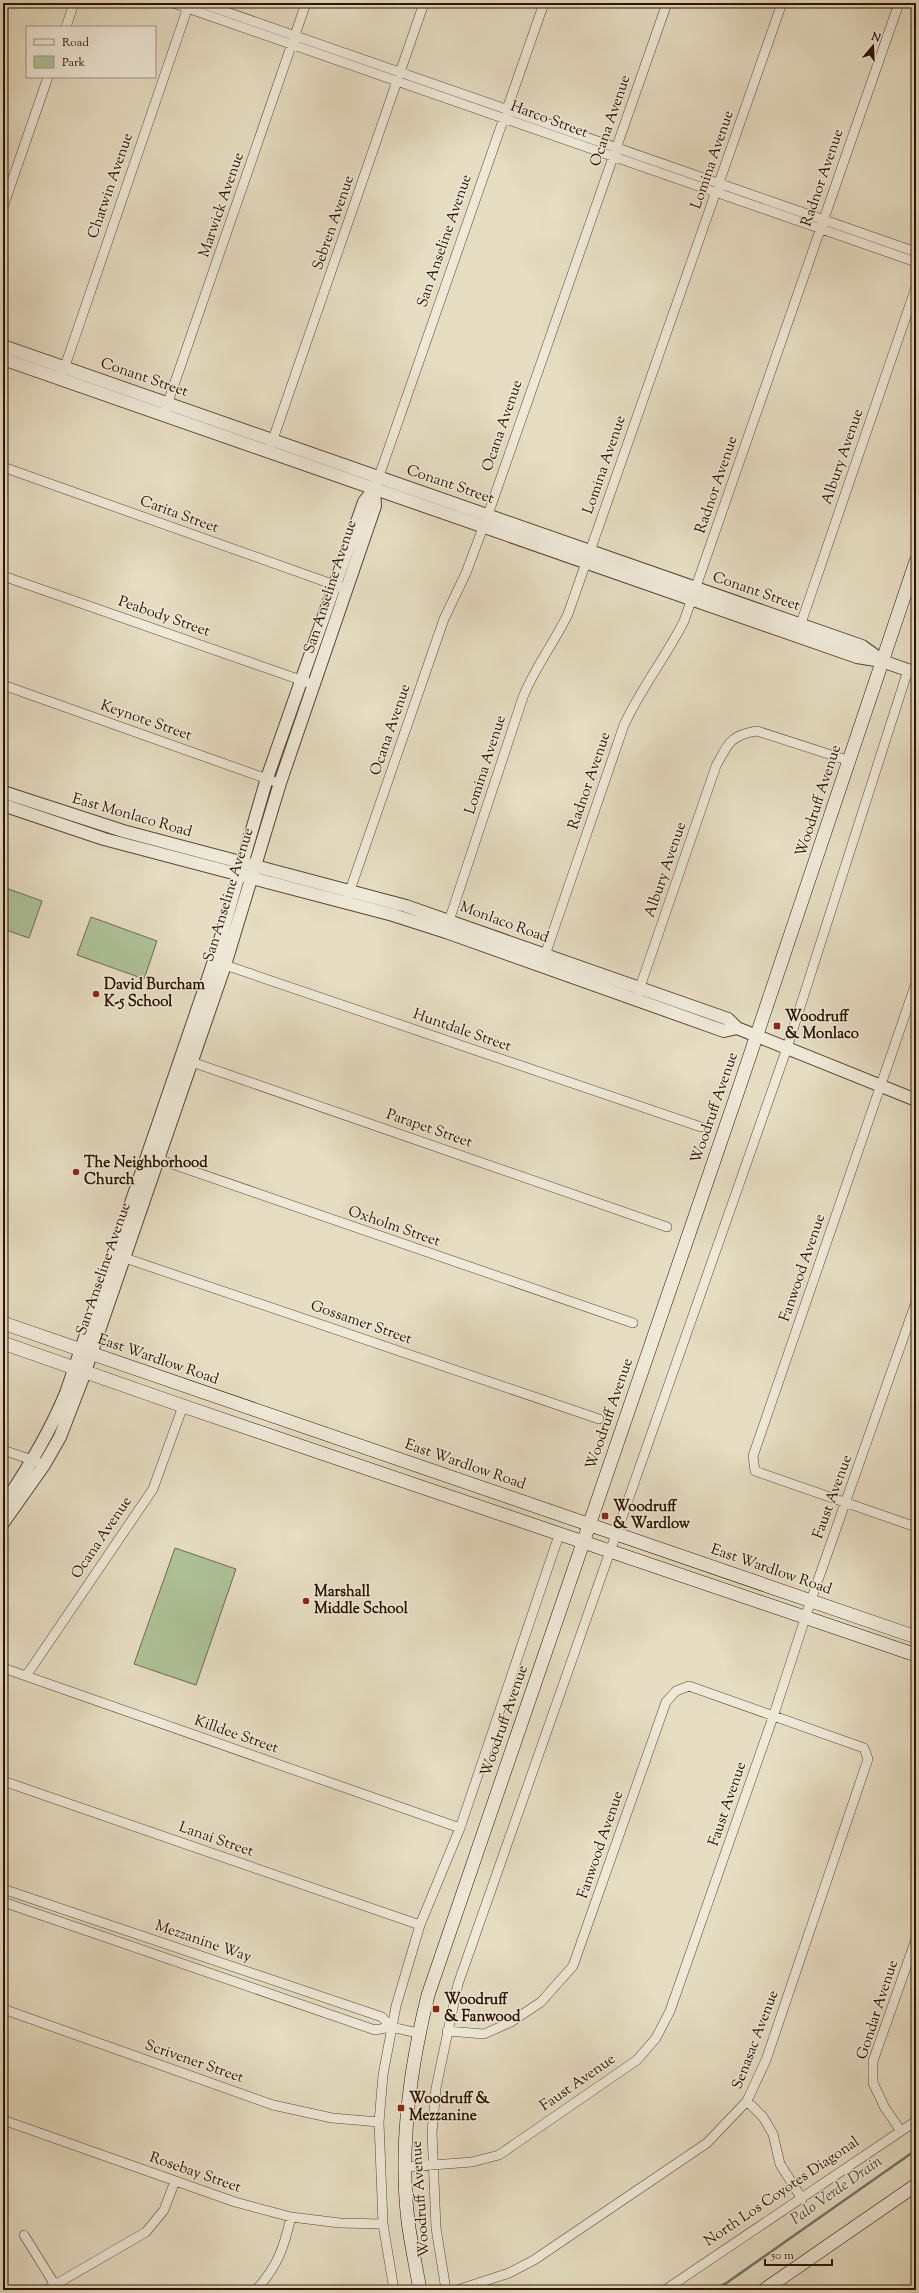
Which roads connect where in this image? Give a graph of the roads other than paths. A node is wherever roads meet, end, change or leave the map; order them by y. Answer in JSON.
{"nodes":[{"id":1,"x":74,"y":3,"type":"edge"},
{"id":2,"x":172,"y":3,"type":"edge"},
{"id":3,"x":201,"y":3,"type":"edge"},
{"id":4,"x":306,"y":3,"type":"edge"},
{"id":5,"x":424,"y":3,"type":"edge"},
{"id":6,"x":544,"y":3,"type":"edge"},
{"id":7,"x":667,"y":3,"type":"edge"},
{"id":8,"x":782,"y":3,"type":"edge"},
{"id":9,"x":899,"y":3,"type":"edge"},
{"id":10,"x":188,"y":6,"type":"edge"},
{"id":11,"x":66,"y":26,"type":"edge"},
{"id":12,"x":295,"y":35,"type":"junction"},
{"id":13,"x":292,"y":44,"type":"junction"},
{"id":14,"x":401,"y":71,"type":"junction"},
{"id":15,"x":48,"y":78,"type":"edge"},
{"id":16,"x":398,"y":81,"type":"junction"},
{"id":17,"x":508,"y":109,"type":"junction"},
{"id":18,"x":505,"y":119,"type":"junction"},
{"id":19,"x":614,"y":153,"type":"junction"},
{"id":20,"x":717,"y":189,"type":"junction"},
{"id":21,"x":3,"y":207,"type":"edge"},
{"id":22,"x":823,"y":219,"type":"junction"},
{"id":23,"x":820,"y":228,"type":"junction"},
{"id":24,"x":916,"y":252,"type":"edge"},
{"id":25,"x":916,"y":262,"type":"edge"},
{"id":26,"x":916,"y":287,"type":"edge"},
{"id":27,"x":3,"y":346,"type":"edge"},
{"id":28,"x":3,"y":359,"type":"edge"},
{"id":29,"x":62,"y":373,"type":"junction"},
{"id":30,"x":166,"y":409,"type":"junction"},
{"id":31,"x":273,"y":440,"type":"junction"},
{"id":32,"x":269,"y":452,"type":"junction"},
{"id":33,"x":3,"y":467,"type":"edge"},
{"id":34,"x":376,"y":483,"type":"junction"},
{"id":35,"x":485,"y":521,"type":"junction"},
{"id":36,"x":588,"y":557,"type":"junction"},
{"id":37,"x":916,"y":561,"type":"edge"},
{"id":38,"x":3,"y":576,"type":"edge"},
{"id":39,"x":334,"y":585,"type":"junction"},
{"id":40,"x":346,"y":589,"type":"junction"},
{"id":41,"x":694,"y":594,"type":"junction"},
{"id":42,"x":800,"y":624,"type":"junction"},
{"id":43,"x":796,"y":636,"type":"junction"},
{"id":44,"x":882,"y":661,"type":"junction"},
{"id":45,"x":912,"y":672,"type":"edge"},
{"id":46,"x":301,"y":680,"type":"junction"},
{"id":47,"x":3,"y":685,"type":"edge"},
{"id":48,"x":315,"y":685,"type":"junction"},
{"id":49,"x":850,"y":761,"type":"junction"},
{"id":50,"x":267,"y":778,"type":"junction"},
{"id":51,"x":280,"y":783,"type":"junction"},
{"id":52,"x":3,"y":792,"type":"edge"},
{"id":53,"x":3,"y":805,"type":"edge"},
{"id":54,"x":249,"y":864,"type":"junction"},
{"id":55,"x":246,"y":876,"type":"junction"},
{"id":56,"x":350,"y":891,"type":"junction"},
{"id":57,"x":346,"y":903,"type":"junction"},
{"id":58,"x":447,"y":926,"type":"junction"},
{"id":59,"x":543,"y":960,"type":"junction"},
{"id":60,"x":220,"y":963,"type":"junction"},
{"id":61,"x":916,"y":983,"type":"edge"},
{"id":62,"x":638,"y":994,"type":"junction"},
{"id":63,"x":756,"y":1035,"type":"junction"},
{"id":64,"x":787,"y":1048,"type":"junction"},
{"id":65,"x":187,"y":1060,"type":"junction"},
{"id":66,"x":882,"y":1086,"type":"junction"},
{"id":67,"x":916,"y":1100,"type":"edge"},
{"id":68,"x":701,"y":1127,"type":"dead end"},
{"id":69,"x":147,"y":1156,"type":"junction"},
{"id":70,"x":159,"y":1160,"type":"junction"},
{"id":71,"x":667,"y":1227,"type":"dead end"},
{"id":72,"x":119,"y":1256,"type":"junction"},
{"id":73,"x":916,"y":1302,"type":"edge"},
{"id":74,"x":3,"y":1323,"type":"edge"},
{"id":75,"x":633,"y":1323,"type":"dead end"},
{"id":76,"x":3,"y":1343,"type":"edge"},
{"id":77,"x":86,"y":1352,"type":"junction"},
{"id":78,"x":80,"y":1369,"type":"junction"},
{"id":79,"x":183,"y":1406,"type":"junction"},
{"id":80,"x":599,"y":1420,"type":"dead end"},
{"id":81,"x":3,"y":1450,"type":"edge"},
{"id":82,"x":39,"y":1463,"type":"junction"},
{"id":83,"x":846,"y":1504,"type":"junction"},
{"id":84,"x":3,"y":1505,"type":"edge"},
{"id":85,"x":3,"y":1523,"type":"edge"},
{"id":86,"x":589,"y":1525,"type":"junction"},
{"id":87,"x":916,"y":1527,"type":"edge"},
{"id":88,"x":616,"y":1534,"type":"junction"},
{"id":89,"x":559,"y":1535,"type":"junction"},
{"id":90,"x":583,"y":1542,"type":"junction"},
{"id":91,"x":611,"y":1552,"type":"junction"},
{"id":92,"x":811,"y":1600,"type":"junction"},
{"id":93,"x":805,"y":1618,"type":"junction"},
{"id":94,"x":916,"y":1637,"type":"edge"},
{"id":95,"x":916,"y":1655,"type":"edge"},
{"id":96,"x":3,"y":1668,"type":"edge"},
{"id":97,"x":26,"y":1676,"type":"junction"},
{"id":98,"x":773,"y":1717,"type":"junction"},
{"id":99,"x":3,"y":1781,"type":"edge"},
{"id":100,"x":460,"y":1828,"type":"junction"},
{"id":101,"x":3,"y":1889,"type":"edge"},
{"id":102,"x":3,"y":1902,"type":"edge"},
{"id":103,"x":420,"y":1925,"type":"junction"},
{"id":104,"x":114,"y":1927,"type":"junction"},
{"id":105,"x":916,"y":1939,"type":"edge"},
{"id":106,"x":110,"y":1940,"type":"junction"},
{"id":107,"x":3,"y":2009,"type":"edge"},
{"id":108,"x":391,"y":2027,"type":"junction"},
{"id":109,"x":447,"y":2031,"type":"junction"},
{"id":110,"x":418,"y":2033,"type":"junction"},
{"id":111,"x":747,"y":2101,"type":"junction"},
{"id":112,"x":3,"y":2120,"type":"edge"},
{"id":113,"x":916,"y":2121,"type":"edge"},
{"id":114,"x":379,"y":2122,"type":"junction"},
{"id":115,"x":901,"y":2131,"type":"junction"},
{"id":116,"x":433,"y":2165,"type":"junction"},
{"id":117,"x":406,"y":2167,"type":"junction"},
{"id":118,"x":175,"y":2181,"type":"junction"},
{"id":119,"x":916,"y":2185,"type":"edge"},
{"id":120,"x":802,"y":2199,"type":"junction"},
{"id":121,"x":291,"y":2217,"type":"junction"},
{"id":122,"x":383,"y":2224,"type":"junction"},
{"id":123,"x":24,"y":2235,"type":"dead end"},
{"id":124,"x":55,"y":2285,"type":"junction"},
{"id":125,"x":46,"y":2290,"type":"edge"},
{"id":126,"x":256,"y":2290,"type":"edge"},
{"id":127,"x":394,"y":2290,"type":"edge"},
{"id":128,"x":420,"y":2290,"type":"edge"},
{"id":129,"x":446,"y":2290,"type":"edge"},
{"id":130,"x":457,"y":2290,"type":"edge"},
{"id":131,"x":665,"y":2290,"type":"edge"},
{"id":132,"x":764,"y":2290,"type":"edge"}],
"edges":[{"from":1,"to":11,"type":"street"},
{"from":2,"to":10,"type":"street","name":"Harco Street"},
{"from":3,"to":12,"type":"street","name":"Harco Street"},
{"from":4,"to":12,"type":"street","name":"Marwick Avenue"},
{"from":5,"to":14,"type":"street","name":"Sebren Avenue"},
{"from":6,"to":17,"type":"street","name":"San Anseline Avenue"},
{"from":7,"to":19,"type":"street","name":"Ocana Avenue"},
{"from":8,"to":20,"type":"street","name":"Lomina Avenue"},
{"from":9,"to":22,"type":"street","name":"Radnor Avenue"},
{"from":10,"to":13,"type":"street","name":"Harco Street"},
{"from":10,"to":29,"type":"street","name":"Chatwin Avenue"},
{"from":12,"to":13,"type":"street","name":"Marwick Avenue"},
{"from":12,"to":14,"type":"street","name":"Harco Street"},
{"from":13,"to":16,"type":"street","name":"Harco Street"},
{"from":13,"to":30,"type":"street","name":"Marwick Avenue"},
{"from":14,"to":16,"type":"street","name":"Sebren Avenue"},
{"from":14,"to":17,"type":"street","name":"Harco Street"},
{"from":15,"to":21,"type":"street"},
{"from":16,"to":18,"type":"street","name":"Harco Street"},
{"from":16,"to":31,"type":"street","name":"Sebren Avenue"},
{"from":17,"to":18,"type":"street","name":"San Anseline Avenue"},
{"from":17,"to":19,"type":"street","name":"Harco Street"},
{"from":18,"to":19,"type":"street","name":"Harco Street"},
{"from":18,"to":34,"type":"street","name":"San Anseline Avenue"},
{"from":19,"to":20,"type":"street","name":"Harco Street"},
{"from":19,"to":35,"type":"street","name":"Ocana Avenue"},
{"from":20,"to":22,"type":"street","name":"Harco Street"},
{"from":20,"to":23,"type":"street","name":"Harco Street"},
{"from":20,"to":36,"type":"street","name":"Lomina Avenue"},
{"from":22,"to":23,"type":"street","name":"Radnor Avenue"},
{"from":22,"to":24,"type":"street","name":"Harco Street"},
{"from":23,"to":25,"type":"street","name":"Harco Street"},
{"from":23,"to":41,"type":"street","name":"Radnor Avenue"},
{"from":26,"to":42,"type":"street","name":"Albury Avenue"},
{"from":27,"to":29,"type":"street","name":"Conant Street"},
{"from":28,"to":29,"type":"street","name":"Conant Street"},
{"from":29,"to":30,"type":"street","name":"Conant Street"},
{"from":30,"to":31,"type":"street","name":"Conant Street"},
{"from":30,"to":32,"type":"street","name":"Conant Street"},
{"from":31,"to":32,"type":"street","name":"Sebren Avenue"},
{"from":31,"to":34,"type":"street","name":"Conant Street"},
{"from":32,"to":34,"type":"street","name":"Conant Street"},
{"from":33,"to":39,"type":"street","name":"Carita Street"},
{"from":34,"to":35,"type":"street","name":"Conant Street"},
{"from":34,"to":39,"type":"street","name":"San Anseline Avenue"},
{"from":34,"to":40,"type":"street","name":"San Anseline Avenue"},
{"from":35,"to":36,"type":"street","name":"Conant Street"},
{"from":35,"to":56,"type":"street","name":"Ocana Avenue"},
{"from":36,"to":41,"type":"street","name":"Conant Street"},
{"from":36,"to":58,"type":"street","name":"Lomina Avenue"},
{"from":37,"to":44,"type":"main road","name":"Woodruff Avenue"},
{"from":38,"to":46,"type":"street","name":"Peabody Street"},
{"from":39,"to":40,"type":"street","name":"Carita Street"},
{"from":39,"to":46,"type":"street","name":"San Anseline Avenue"},
{"from":40,"to":48,"type":"street","name":"San Anseline Avenue"},
{"from":41,"to":42,"type":"street","name":"Conant Street"},
{"from":41,"to":43,"type":"street","name":"Conant Street"},
{"from":41,"to":59,"type":"street","name":"Radnor Avenue"},
{"from":42,"to":43,"type":"street","name":"Albury Avenue"},
{"from":42,"to":44,"type":"street","name":"Conant Street"},
{"from":43,"to":44,"type":"street","name":"Conant Street"},
{"from":44,"to":45,"type":"street","name":"Conant Street"},
{"from":44,"to":49,"type":"main road","name":"Woodruff Avenue"},
{"from":45,"to":64,"type":"street","name":"Woodruff Avenue"},
{"from":46,"to":48,"type":"street","name":"Peabody Street"},
{"from":46,"to":50,"type":"street","name":"San Anseline Avenue"},
{"from":47,"to":50,"type":"street","name":"Keynote Street"},
{"from":48,"to":51,"type":"street","name":"San Anseline Avenue"},
{"from":49,"to":62,"type":"street","name":"Albury Avenue"},
{"from":49,"to":63,"type":"main road","name":"Woodruff Avenue"},
{"from":50,"to":51,"type":"street","name":"Keynote Street"},
{"from":50,"to":54,"type":"street","name":"San Anseline Avenue"},
{"from":51,"to":54,"type":"street","name":"San Anseline Avenue"},
{"from":52,"to":54,"type":"street","name":"East Monlaco Road"},
{"from":53,"to":55,"type":"street","name":"East Monlaco Road"},
{"from":54,"to":55,"type":"street","name":"San Anseline Avenue"},
{"from":54,"to":56,"type":"street","name":"Monlaco Road"},
{"from":55,"to":57,"type":"street","name":"Monlaco Road"},
{"from":55,"to":60,"type":"street","name":"San Anseline Avenue"},
{"from":56,"to":57,"type":"street","name":"Ocana Avenue"},
{"from":56,"to":58,"type":"street","name":"Monlaco Road"},
{"from":57,"to":58,"type":"street","name":"Monlaco Road"},
{"from":58,"to":59,"type":"street","name":"Monlaco Road"},
{"from":59,"to":62,"type":"street","name":"Monlaco Road"},
{"from":60,"to":65,"type":"street","name":"San Anseline Avenue"},
{"from":60,"to":68,"type":"street","name":"Huntdale Street"},
{"from":61,"to":66,"type":"street","name":"Fanwood Avenue"},
{"from":62,"to":63,"type":"street","name":"Monlaco Road"},
{"from":63,"to":64,"type":"street","name":"Monlaco Road"},
{"from":63,"to":86,"type":"main road","name":"Woodruff Avenue"},
{"from":64,"to":66,"type":"street","name":"Monlaco Road"},
{"from":64,"to":88,"type":"street","name":"Woodruff Avenue"},
{"from":65,"to":69,"type":"street","name":"San Anseline Avenue"},
{"from":65,"to":70,"type":"street","name":"San Anseline Avenue"},
{"from":65,"to":71,"type":"street","name":"Parapet Street"},
{"from":66,"to":67,"type":"street","name":"Monlaco Road"},
{"from":66,"to":83,"type":"street","name":"Fanwood Avenue"},
{"from":69,"to":70,"type":"street","name":"Oxholm Street"},
{"from":69,"to":72,"type":"street","name":"San Anseline Avenue"},
{"from":70,"to":72,"type":"street","name":"San Anseline Avenue"},
{"from":70,"to":75,"type":"street","name":"Oxholm Street"},
{"from":72,"to":77,"type":"street","name":"San Anseline Avenue"},
{"from":72,"to":80,"type":"street","name":"Gossamer Street"},
{"from":73,"to":83,"type":"street","name":"Faust Avenue"},
{"from":74,"to":77,"type":"main road","name":"East Wardlow Road"},
{"from":76,"to":78,"type":"main road"},
{"from":77,"to":78,"type":"street","name":"San Anseline Avenue"},
{"from":77,"to":86,"type":"main road","name":"East Wardlow Road"},
{"from":78,"to":79,"type":"main road"},
{"from":78,"to":82,"type":"street","name":"San Anseline Avenue"},
{"from":79,"to":89,"type":"main road"},
{"from":79,"to":97,"type":"street","name":"Ocana Avenue"},
{"from":81,"to":82,"type":"street"},
{"from":82,"to":84,"type":"street","name":"San Anseline Avenue"},
{"from":82,"to":85,"type":"street","name":"San Anseline Avenue"},
{"from":83,"to":87,"type":"street"},
{"from":83,"to":92,"type":"street","name":"Faust Avenue"},
{"from":86,"to":88,"type":"main road","name":"East Wardlow Road"},
{"from":86,"to":90,"type":"main road","name":"Woodruff Avenue"},
{"from":88,"to":91,"type":"street","name":"Woodruff Avenue"},
{"from":88,"to":92,"type":"main road","name":"East Wardlow Road"},
{"from":89,"to":90,"type":"main road"},
{"from":89,"to":100,"type":"street","name":"Woodruff Avenue"},
{"from":90,"to":91,"type":"main road"},
{"from":90,"to":110,"type":"main road","name":"Woodruff Avenue"},
{"from":91,"to":93,"type":"main road"},
{"from":91,"to":109,"type":"street","name":"Woodruff Avenue"},
{"from":92,"to":93,"type":"street","name":"Faust Avenue"},
{"from":92,"to":94,"type":"main road","name":"East Wardlow Road"},
{"from":93,"to":95,"type":"main road"},
{"from":93,"to":98,"type":"street","name":"Faust Avenue"},
{"from":96,"to":97,"type":"street","name":"Killdee Street"},
{"from":97,"to":100,"type":"street","name":"Killdee Street"},
{"from":98,"to":109,"type":"street","name":"Fanwood Avenue"},
{"from":98,"to":111,"type":"street","name":"Senasac Avenue"},
{"from":98,"to":116,"type":"street","name":"Faust Avenue"},
{"from":99,"to":103,"type":"street","name":"Lanai Street"},
{"from":100,"to":103,"type":"street","name":"Woodruff Avenue"},
{"from":101,"to":104,"type":"street","name":"Mezzanine Way"},
{"from":102,"to":106,"type":"street","name":"Mezzanine Way"},
{"from":103,"to":108,"type":"street","name":"Woodruff Avenue"},
{"from":104,"to":106,"type":"street"},
{"from":104,"to":108,"type":"street","name":"Mezzanine Way"},
{"from":105,"to":115,"type":"street","name":"Gondar Avenue"},
{"from":106,"to":108,"type":"street","name":"Mezzanine Way"},
{"from":107,"to":114,"type":"street","name":"Scrivener Street"},
{"from":108,"to":110,"type":"street","name":"Mezzanine Way"},
{"from":108,"to":114,"type":"street","name":"Woodruff Avenue"},
{"from":109,"to":116,"type":"street","name":"Woodruff Avenue"},
{"from":110,"to":117,"type":"main road","name":"Woodruff Avenue"},
{"from":111,"to":120,"type":"street"},
{"from":111,"to":130,"type":"street","name":"Senasac Avenue"},
{"from":112,"to":118,"type":"street","name":"Rosebay Street"},
{"from":113,"to":115,"type":"street","name":"North Los Coyotes Diagonal"},
{"from":114,"to":122,"type":"street","name":"Woodruff Avenue"},
{"from":115,"to":120,"type":"street","name":"North Los Coyotes Diagonal"},
{"from":116,"to":117,"type":"street","name":"Faust Avenue"},
{"from":116,"to":129,"type":"street","name":"Woodruff Avenue"},
{"from":117,"to":128,"type":"main road","name":"Woodruff Avenue"},
{"from":118,"to":121,"type":"street","name":"Rosebay Street"},
{"from":118,"to":124,"type":"street"},
{"from":119,"to":132,"type":"main road"},
{"from":120,"to":131,"type":"street","name":"North Los Coyotes Diagonal"},
{"from":121,"to":122,"type":"street","name":"Rosebay Street"},
{"from":121,"to":126,"type":"street"},
{"from":122,"to":127,"type":"street","name":"Woodruff Avenue"},
{"from":123,"to":124,"type":"street"},
{"from":124,"to":125,"type":"street"}]}
